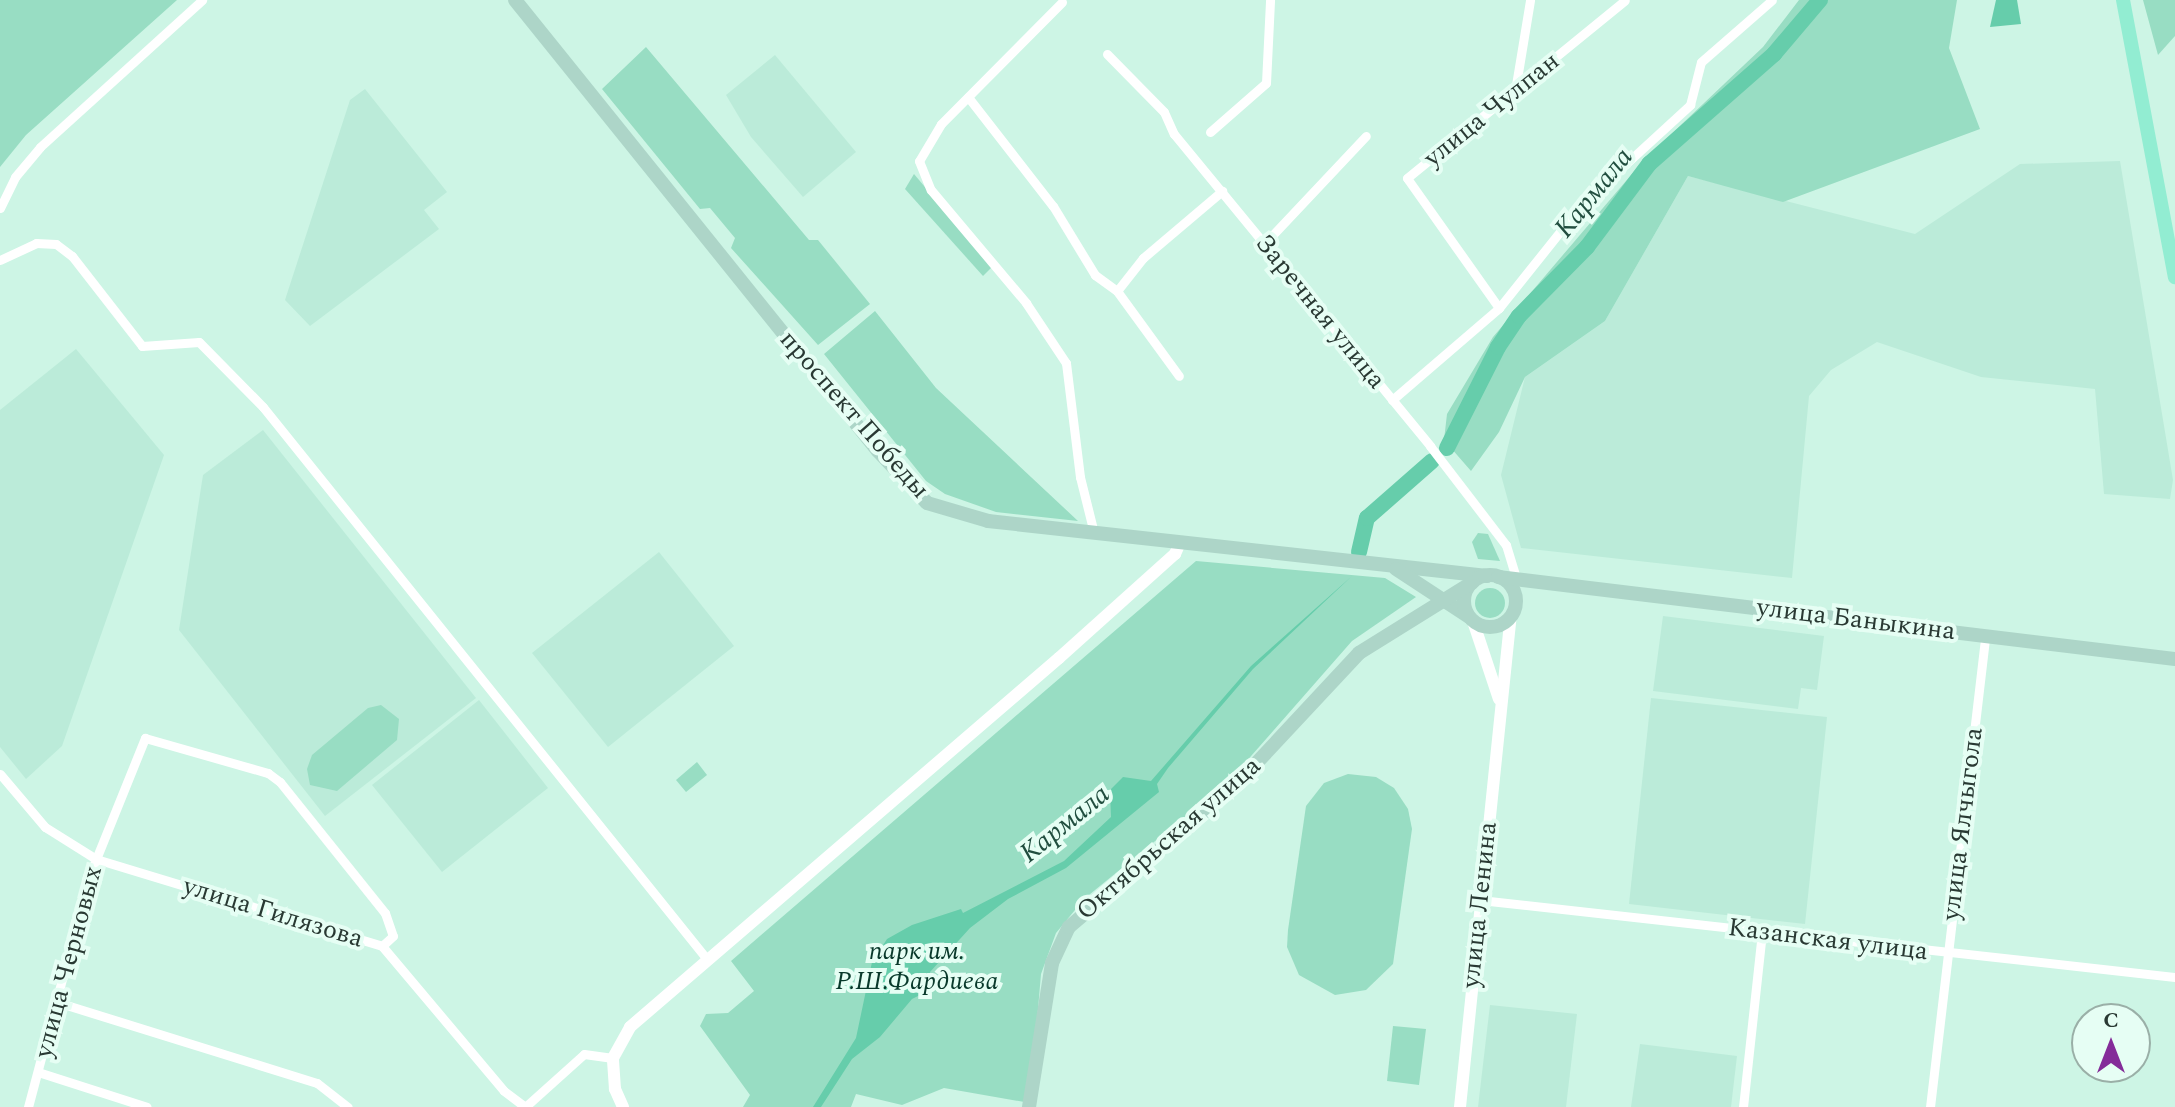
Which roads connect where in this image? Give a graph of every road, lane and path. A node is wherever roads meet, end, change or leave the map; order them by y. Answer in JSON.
{"nodes":[{"id":1,"x":202,"y":0,"type":"edge"},
{"id":2,"x":515,"y":0,"type":"edge"},
{"id":3,"x":1270,"y":0,"type":"edge"},
{"id":4,"x":1530,"y":0,"type":"edge"},
{"id":5,"x":1625,"y":0,"type":"edge"},
{"id":6,"x":1772,"y":0,"type":"edge"},
{"id":7,"x":2123,"y":0,"type":"edge"},
{"id":8,"x":1062,"y":2,"type":"dead end"},
{"id":9,"x":1107,"y":54,"type":"dead end"},
{"id":10,"x":1515,"y":91,"type":"junction"},
{"id":11,"x":968,"y":97,"type":"junction"},
{"id":12,"x":1210,"y":132,"type":"dead end"},
{"id":13,"x":1366,"y":136,"type":"dead end"},
{"id":14,"x":1222,"y":191,"type":"junction"},
{"id":15,"x":0,"y":208,"type":"edge"},
{"id":16,"x":1265,"y":243,"type":"junction"},
{"id":17,"x":0,"y":260,"type":"edge"},
{"id":18,"x":2175,"y":277,"type":"edge"},
{"id":19,"x":1117,"y":291,"type":"junction"},
{"id":20,"x":1499,"y":308,"type":"junction"},
{"id":21,"x":1179,"y":376,"type":"dead end"},
{"id":22,"x":1392,"y":400,"type":"junction"},
{"id":23,"x":1094,"y":533,"type":"junction"},
{"id":24,"x":1180,"y":543,"type":"junction"},
{"id":25,"x":1393,"y":566,"type":"junction"},
{"id":26,"x":1493,"y":576,"type":"junction"},
{"id":27,"x":1517,"y":580,"type":"junction"},
{"id":28,"x":1473,"y":582,"type":"junction"},
{"id":29,"x":1536,"y":583,"type":"junction"},
{"id":30,"x":1515,"y":596,"type":"junction"},
{"id":31,"x":1443,"y":598,"type":"junction"},
{"id":32,"x":1511,"y":617,"type":"junction"},
{"id":33,"x":1471,"y":619,"type":"junction"},
{"id":34,"x":1985,"y":636,"type":"junction"},
{"id":35,"x":2175,"y":659,"type":"edge"},
{"id":36,"x":1500,"y":702,"type":"junction"},
{"id":37,"x":0,"y":774,"type":"edge"},
{"id":38,"x":96,"y":859,"type":"junction"},
{"id":39,"x":1480,"y":900,"type":"junction"},
{"id":40,"x":1762,"y":933,"type":"junction"},
{"id":41,"x":382,"y":946,"type":"junction"},
{"id":42,"x":1948,"y":954,"type":"junction"},
{"id":43,"x":706,"y":958,"type":"junction"},
{"id":44,"x":2175,"y":977,"type":"edge"},
{"id":45,"x":60,"y":1003,"type":"junction"},
{"id":46,"x":613,"y":1058,"type":"junction"},
{"id":47,"x":38,"y":1072,"type":"junction"},
{"id":48,"x":28,"y":1107,"type":"edge"},
{"id":49,"x":147,"y":1107,"type":"edge"},
{"id":50,"x":348,"y":1107,"type":"edge"},
{"id":51,"x":525,"y":1107,"type":"edge"},
{"id":52,"x":623,"y":1107,"type":"edge"},
{"id":53,"x":1029,"y":1107,"type":"edge"},
{"id":54,"x":1460,"y":1107,"type":"edge"},
{"id":55,"x":1743,"y":1107,"type":"edge"},
{"id":56,"x":1930,"y":1107,"type":"edge"}],
"edges":[{"from":1,"to":15,"type":"street"},
{"from":2,"to":23,"type":"main road","name":"проспект Победы"},
{"from":3,"to":12,"type":"street"},
{"from":4,"to":10,"type":"street"},
{"from":5,"to":10,"type":"street","name":"улица Чулпан"},
{"from":6,"to":20,"type":"street"},
{"from":7,"to":18,"type":"main road"},
{"from":8,"to":11,"type":"street"},
{"from":9,"to":14,"type":"street","name":"Заречная улица"},
{"from":10,"to":20,"type":"street","name":"улица Чулпан"},
{"from":11,"to":19,"type":"street"},
{"from":11,"to":23,"type":"street"},
{"from":13,"to":16,"type":"street"},
{"from":14,"to":16,"type":"street","name":"Заречная улица"},
{"from":14,"to":19,"type":"street"},
{"from":16,"to":22,"type":"street","name":"Заречная улица"},
{"from":17,"to":43,"type":"street"},
{"from":19,"to":21,"type":"street"},
{"from":20,"to":22,"type":"street"},
{"from":22,"to":27,"type":"street","name":"Заречная улица"},
{"from":23,"to":24,"type":"main road","name":"проспект Победы"},
{"from":24,"to":25,"type":"main road","name":"проспект Победы"},
{"from":24,"to":43,"type":"street"},
{"from":25,"to":26,"type":"main road","name":"проспект Победы"},
{"from":25,"to":31,"type":"main road"},
{"from":26,"to":27,"type":"main road","name":"проспект Победы"},
{"from":26,"to":28,"type":"main road"},
{"from":26,"to":30,"type":"main road"},
{"from":27,"to":29,"type":"main road","name":"улица Баныкина"},
{"from":28,"to":31,"type":"main road","name":"Октябрьская улица"},
{"from":28,"to":33,"type":"main road"},
{"from":29,"to":30,"type":"main road"},
{"from":29,"to":34,"type":"main road","name":"улица Баныкина"},
{"from":30,"to":32,"type":"main road"},
{"from":31,"to":33,"type":"main road"},
{"from":31,"to":53,"type":"main road","name":"Октябрьская улица"},
{"from":32,"to":33,"type":"main road"},
{"from":32,"to":36,"type":"street","name":"улица Ленина"},
{"from":33,"to":36,"type":"street"},
{"from":34,"to":35,"type":"main road","name":"улица Баныкина"},
{"from":34,"to":42,"type":"street","name":"улица Ялчыгола"},
{"from":36,"to":39,"type":"street","name":"улица Ленина"},
{"from":37,"to":38,"type":"street","name":"улица Гилязова"},
{"from":38,"to":41,"type":"street","name":"улица Гилязова"},
{"from":38,"to":41,"type":"street","name":"улица Черновых"},
{"from":38,"to":45,"type":"street","name":"улица Черновых"},
{"from":39,"to":40,"type":"street","name":"Казанская улица"},
{"from":39,"to":54,"type":"street","name":"улица Ленина"},
{"from":40,"to":42,"type":"street","name":"Казанская улица"},
{"from":40,"to":55,"type":"street"},
{"from":41,"to":51,"type":"street","name":"улица Гилязова"},
{"from":42,"to":44,"type":"street","name":"Казанская улица"},
{"from":42,"to":56,"type":"street","name":"улица Ялчыгола"},
{"from":43,"to":46,"type":"street"},
{"from":45,"to":47,"type":"street","name":"улица Черновых"},
{"from":45,"to":50,"type":"street"},
{"from":46,"to":51,"type":"street"},
{"from":46,"to":52,"type":"street"},
{"from":47,"to":48,"type":"street","name":"улица Черновых"},
{"from":47,"to":49,"type":"street"}]}
